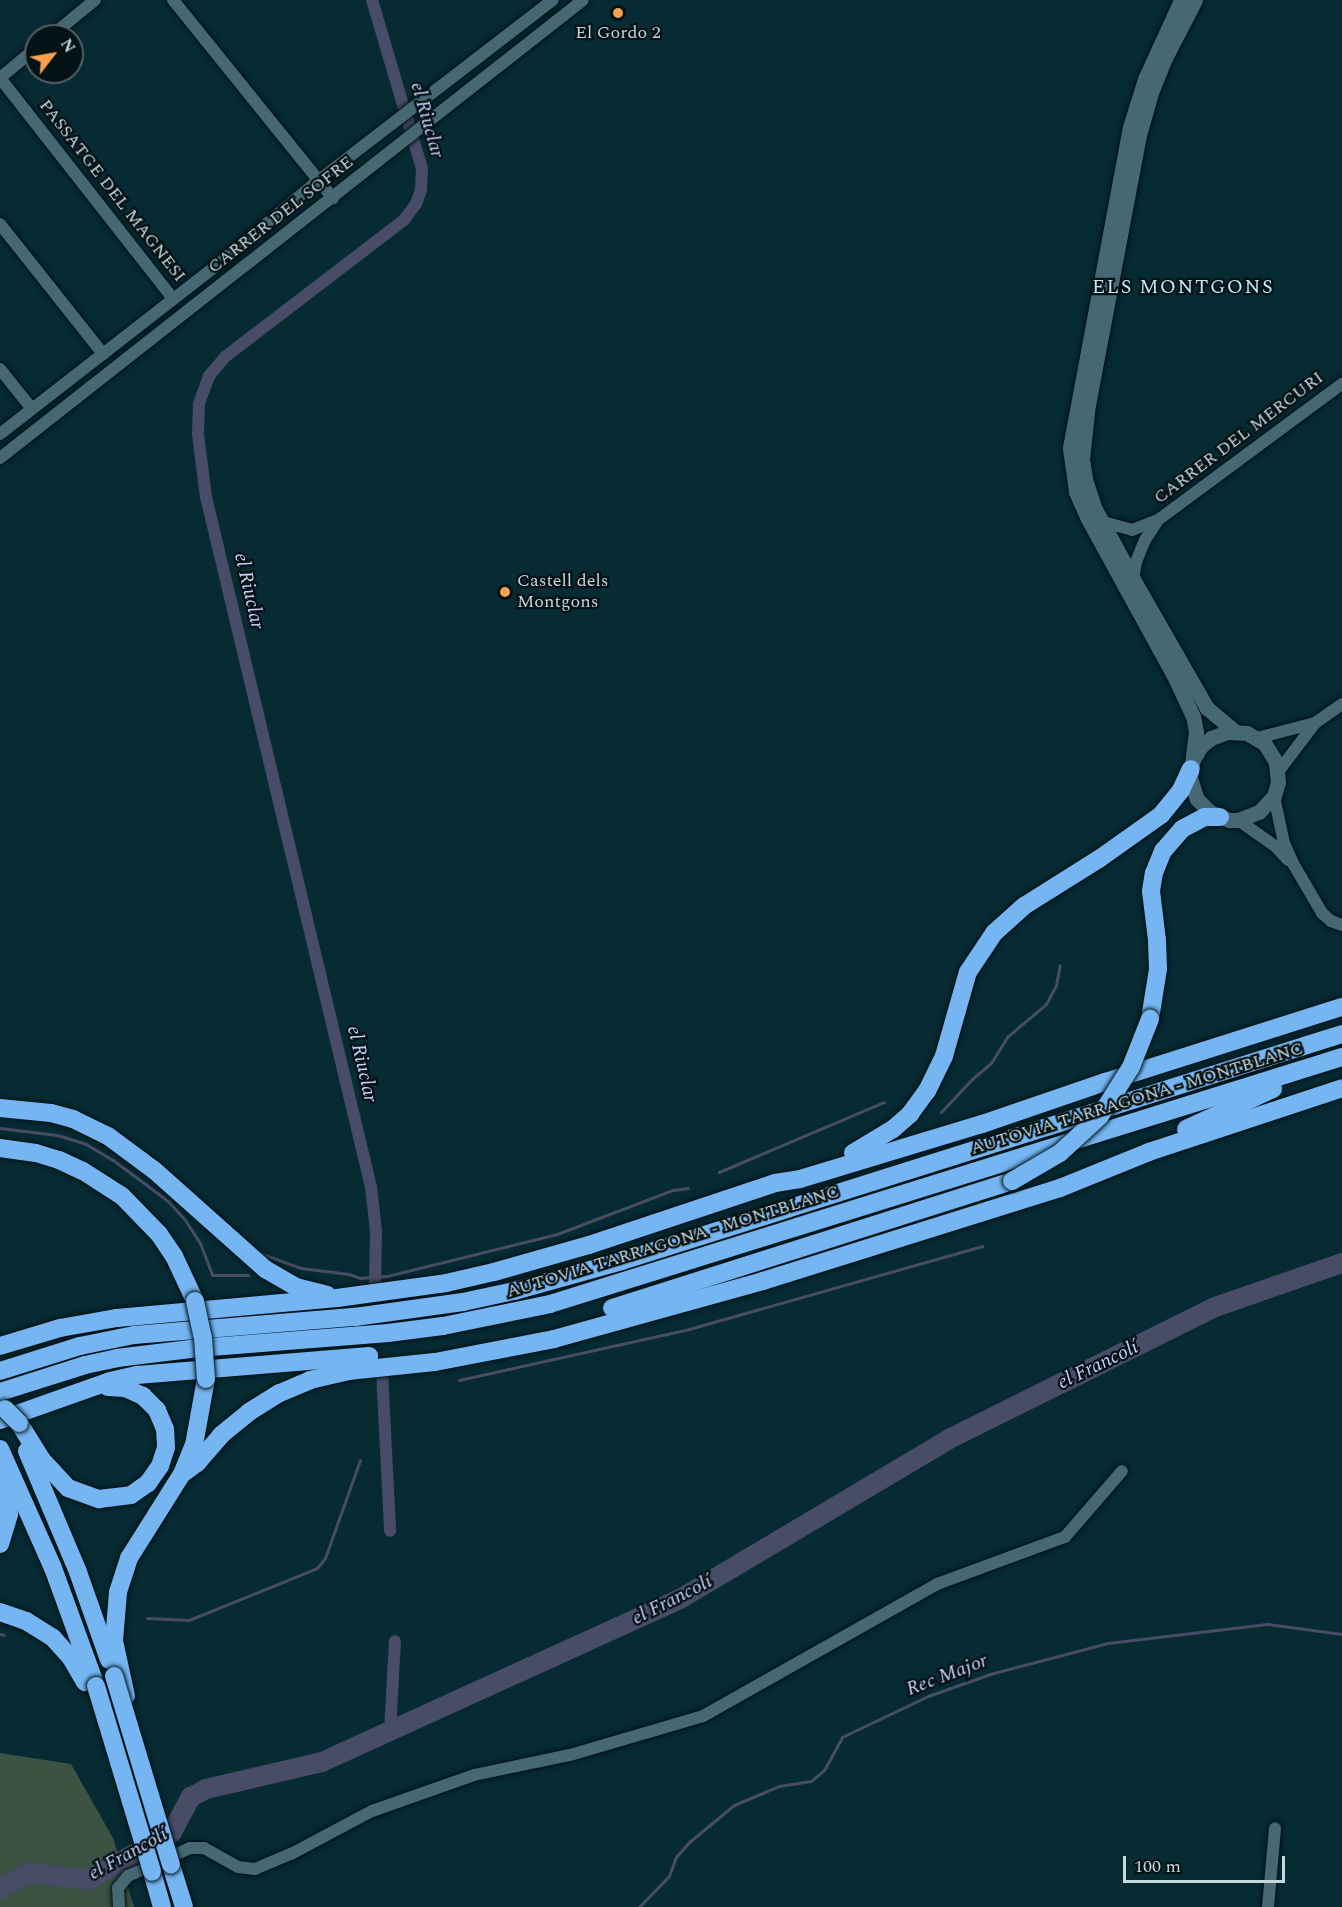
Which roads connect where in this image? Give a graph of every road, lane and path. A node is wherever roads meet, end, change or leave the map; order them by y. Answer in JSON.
{"nodes":[{"id":1,"x":95,"y":0,"type":"edge"},
{"id":2,"x":173,"y":0,"type":"edge"},
{"id":3,"x":553,"y":0,"type":"edge"},
{"id":4,"x":583,"y":0,"type":"edge"},
{"id":5,"x":1181,"y":0,"type":"edge"},
{"id":6,"x":1195,"y":0,"type":"edge"},
{"id":7,"x":66,"y":24,"type":"edge"},
{"id":8,"x":24,"y":58,"type":"edge"},
{"id":9,"x":0,"y":78,"type":"edge"},
{"id":10,"x":318,"y":180,"type":"junction"},
{"id":11,"x":333,"y":198,"type":"junction"},
{"id":12,"x":0,"y":224,"type":"edge"},
{"id":13,"x":173,"y":299,"type":"junction"},
{"id":14,"x":103,"y":354,"type":"junction"},
{"id":15,"x":0,"y":369,"type":"edge"},
{"id":16,"x":1342,"y":384,"type":"edge"},
{"id":17,"x":32,"y":410,"type":"junction"},
{"id":18,"x":0,"y":434,"type":"edge"},
{"id":19,"x":0,"y":458,"type":"edge"},
{"id":20,"x":1158,"y":520,"type":"junction"},
{"id":21,"x":1103,"y":522,"type":"junction"},
{"id":22,"x":1133,"y":579,"type":"junction"},
{"id":23,"x":1342,"y":704,"type":"edge"},
{"id":24,"x":1315,"y":723,"type":"junction"},
{"id":25,"x":1234,"y":731,"type":"junction"},
{"id":26,"x":1257,"y":738,"type":"junction"},
{"id":27,"x":1192,"y":765,"type":"junction"},
{"id":28,"x":1278,"y":772,"type":"junction"},
{"id":29,"x":1274,"y":796,"type":"junction"},
{"id":30,"x":1229,"y":818,"type":"junction"},
{"id":31,"x":1293,"y":865,"type":"junction"},
{"id":32,"x":1342,"y":925,"type":"edge"},
{"id":33,"x":1342,"y":1007,"type":"edge"},
{"id":34,"x":1342,"y":1034,"type":"edge"},
{"id":35,"x":1342,"y":1057,"type":"edge"},
{"id":36,"x":1308,"y":1068,"type":"junction"},
{"id":37,"x":1342,"y":1088,"type":"edge"},
{"id":38,"x":0,"y":1108,"type":"edge"},
{"id":39,"x":982,"y":1124,"type":"junction"},
{"id":40,"x":0,"y":1148,"type":"edge"},
{"id":41,"x":1149,"y":1152,"type":"junction"},
{"id":42,"x":775,"y":1183,"type":"junction"},
{"id":43,"x":812,"y":1200,"type":"junction"},
{"id":44,"x":337,"y":1298,"type":"junction"},
{"id":45,"x":622,"y":1318,"type":"junction"},
{"id":46,"x":556,"y":1327,"type":"junction"},
{"id":47,"x":0,"y":1346,"type":"edge"},
{"id":48,"x":0,"y":1371,"type":"edge"},
{"id":49,"x":89,"y":1390,"type":"junction"},
{"id":50,"x":6,"y":1412,"type":"edge"},
{"id":51,"x":0,"y":1449,"type":"edge"},
{"id":52,"x":0,"y":1469,"type":"edge"},
{"id":53,"x":1122,"y":1471,"type":"dead end"},
{"id":54,"x":182,"y":1474,"type":"junction"},
{"id":55,"x":0,"y":1544,"type":"edge"},
{"id":56,"x":0,"y":1612,"type":"edge"},
{"id":57,"x":118,"y":1674,"type":"junction"},
{"id":58,"x":92,"y":1687,"type":"junction"},
{"id":59,"x":1275,"y":1828,"type":"dead end"},
{"id":60,"x":119,"y":1907,"type":"edge"},
{"id":61,"x":162,"y":1907,"type":"edge"},
{"id":62,"x":184,"y":1907,"type":"edge"},
{"id":63,"x":1268,"y":1907,"type":"edge"}],
"edges":[{"from":1,"to":7,"type":"street"},
{"from":2,"to":10,"type":"street"},
{"from":3,"to":10,"type":"street","name":"CARRER DEL SOFRE"},
{"from":4,"to":11,"type":"street","name":"CARRER DEL SOFRE"},
{"from":5,"to":27,"type":"main road"},
{"from":6,"to":21,"type":"main road"},
{"from":8,"to":9,"type":"street"},
{"from":9,"to":13,"type":"street","name":"PASSATGE DEL MAGNESI"},
{"from":10,"to":11,"type":"street"},
{"from":10,"to":13,"type":"street","name":"CARRER DEL SOFRE"},
{"from":11,"to":19,"type":"street","name":"CARRER DEL SOFRE"},
{"from":12,"to":14,"type":"street"},
{"from":13,"to":14,"type":"street","name":"CARRER DEL SOFRE"},
{"from":14,"to":17,"type":"street","name":"CARRER DEL SOFRE"},
{"from":15,"to":17,"type":"street"},
{"from":16,"to":20,"type":"street","name":"CARRER DEL MERCURI"},
{"from":17,"to":18,"type":"street","name":"CARRER DEL SOFRE"},
{"from":20,"to":21,"type":"street","name":"CARRER DEL MERCURI"},
{"from":20,"to":22,"type":"street","name":"CARRER DEL MERCURI"},
{"from":21,"to":22,"type":"main road"},
{"from":22,"to":25,"type":"main road"},
{"from":23,"to":24,"type":"street"},
{"from":24,"to":26,"type":"street"},
{"from":24,"to":28,"type":"street"},
{"from":25,"to":26,"type":"main road"},
{"from":25,"to":27,"type":"main road"},
{"from":26,"to":28,"type":"main road"},
{"from":27,"to":30,"type":"main road"},
{"from":27,"to":42,"type":"highway"},
{"from":28,"to":29,"type":"main road"},
{"from":29,"to":30,"type":"main road"},
{"from":29,"to":31,"type":"street"},
{"from":30,"to":31,"type":"street"},
{"from":30,"to":46,"type":"highway","bridge":true},
{"from":31,"to":32,"type":"street"},
{"from":33,"to":39,"type":"highway"},
{"from":34,"to":43,"type":"highway","name":"AUTOVIA TARRAGONA - MONTBLANC"},
{"from":35,"to":36,"type":"highway","name":"AUTOVIA TARRAGONA - MONTBLANC"},
{"from":36,"to":41,"type":"highway"},
{"from":36,"to":50,"type":"highway","name":"AUTOVIA TARRAGONA - MONTBLANC"},
{"from":37,"to":41,"type":"highway"},
{"from":38,"to":44,"type":"highway"},
{"from":39,"to":42,"type":"highway"},
{"from":39,"to":43,"type":"highway"},
{"from":40,"to":54,"type":"highway","bridge":true},
{"from":41,"to":45,"type":"highway"},
{"from":42,"to":44,"type":"highway"},
{"from":43,"to":48,"type":"highway","name":"AUTOVIA TARRAGONA - MONTBLANC"},
{"from":44,"to":47,"type":"highway"},
{"from":45,"to":46,"type":"highway"},
{"from":45,"to":54,"type":"highway"},
{"from":46,"to":49,"type":"highway"},
{"from":49,"to":50,"type":"highway"},
{"from":49,"to":50,"type":"highway"},
{"from":50,"to":57,"type":"highway"},
{"from":51,"to":58,"type":"highway"},
{"from":52,"to":55,"type":"highway"},
{"from":53,"to":60,"type":"street"},
{"from":54,"to":57,"type":"highway"},
{"from":56,"to":58,"type":"highway"},
{"from":57,"to":62,"type":"highway","bridge":true},
{"from":58,"to":61,"type":"highway","bridge":true},
{"from":59,"to":63,"type":"street"}]}
